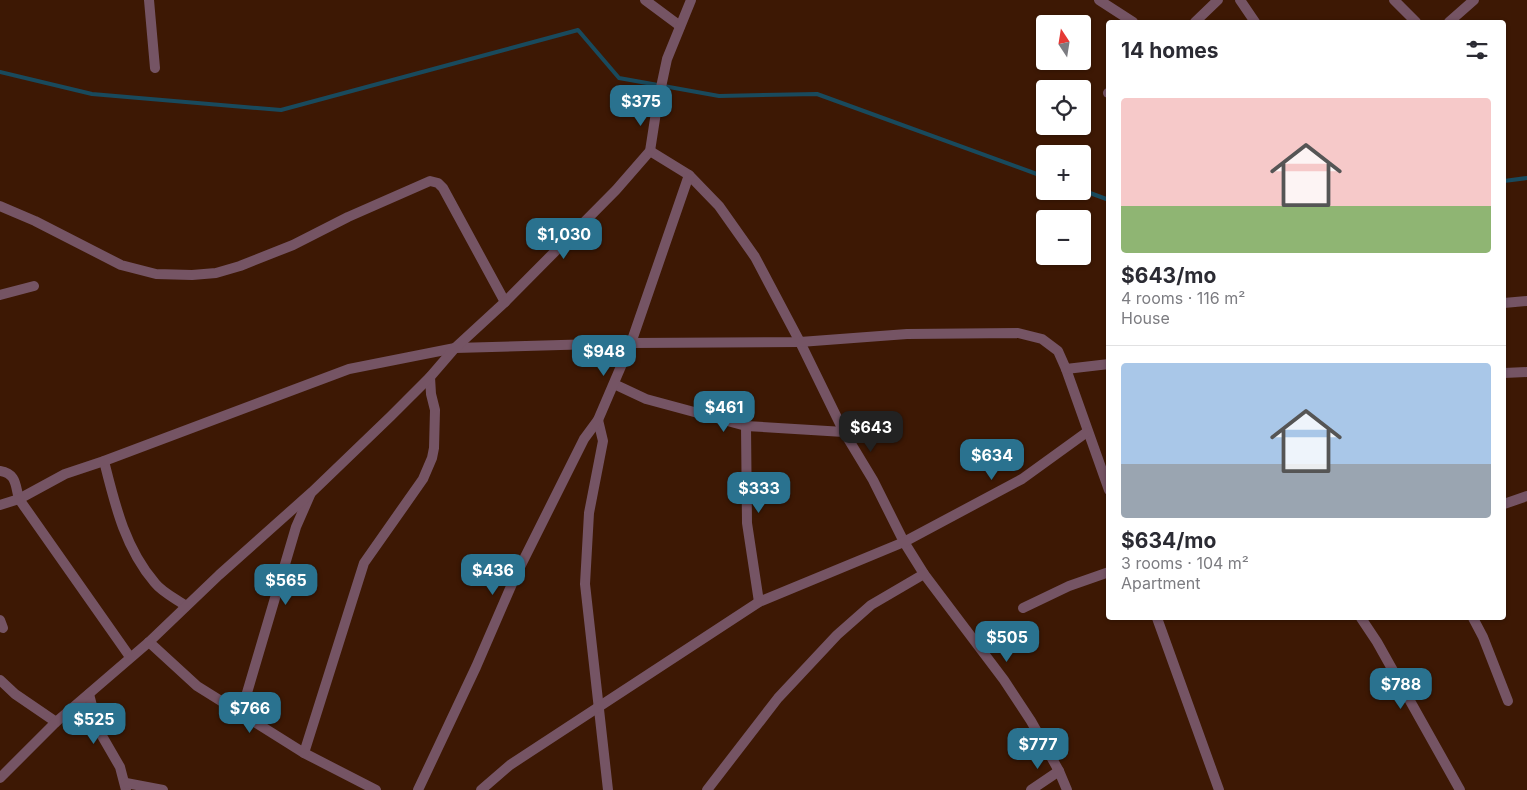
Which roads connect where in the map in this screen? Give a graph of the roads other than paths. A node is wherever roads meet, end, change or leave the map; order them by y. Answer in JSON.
{"nodes":[{"id":1,"x":149,"y":0,"type":"edge"},
{"id":2,"x":645,"y":0,"type":"edge"},
{"id":3,"x":691,"y":0,"type":"edge"},
{"id":4,"x":1099,"y":0,"type":"edge"},
{"id":5,"x":1218,"y":0,"type":"edge"},
{"id":6,"x":1240,"y":0,"type":"edge"},
{"id":7,"x":1394,"y":0,"type":"edge"},
{"id":8,"x":1474,"y":0,"type":"edge"},
{"id":9,"x":1130,"y":20,"type":"edge"},
{"id":10,"x":1197,"y":20,"type":"edge"},
{"id":11,"x":1254,"y":20,"type":"edge"},
{"id":12,"x":1414,"y":20,"type":"edge"},
{"id":13,"x":1451,"y":20,"type":"edge"},
{"id":14,"x":680,"y":26,"type":"junction"},
{"id":15,"x":155,"y":68,"type":"dead end"},
{"id":16,"x":650,"y":151,"type":"junction"},
{"id":17,"x":688,"y":175,"type":"junction"},
{"id":18,"x":0,"y":206,"type":"edge"},
{"id":19,"x":34,"y":286,"type":"dead end"},
{"id":20,"x":0,"y":295,"type":"edge"},
{"id":21,"x":1527,"y":301,"type":"edge"},
{"id":22,"x":505,"y":302,"type":"junction"},
{"id":23,"x":1506,"y":303,"type":"edge"},
{"id":24,"x":800,"y":342,"type":"junction"},
{"id":25,"x":631,"y":343,"type":"junction"},
{"id":26,"x":455,"y":348,"type":"junction"},
{"id":27,"x":1106,"y":364,"type":"edge"},
{"id":28,"x":1066,"y":369,"type":"junction"},
{"id":29,"x":1527,"y":372,"type":"edge"},
{"id":30,"x":1506,"y":373,"type":"edge"},
{"id":31,"x":430,"y":377,"type":"junction"},
{"id":32,"x":614,"y":384,"type":"junction"},
{"id":33,"x":598,"y":420,"type":"junction"},
{"id":34,"x":746,"y":426,"type":"junction"},
{"id":35,"x":844,"y":432,"type":"junction"},
{"id":36,"x":1087,"y":432,"type":"junction"},
{"id":37,"x":104,"y":461,"type":"junction"},
{"id":38,"x":0,"y":472,"type":"edge"},
{"id":39,"x":1106,"y":482,"type":"edge"},
{"id":40,"x":312,"y":492,"type":"junction"},
{"id":41,"x":1527,"y":496,"type":"edge"},
{"id":42,"x":19,"y":500,"type":"junction"},
{"id":43,"x":1506,"y":503,"type":"edge"},
{"id":44,"x":0,"y":505,"type":"edge"},
{"id":45,"x":904,"y":542,"type":"junction"},
{"id":46,"x":1106,"y":573,"type":"edge"},
{"id":47,"x":924,"y":574,"type":"junction"},
{"id":48,"x":759,"y":602,"type":"junction"},
{"id":49,"x":186,"y":606,"type":"junction"},
{"id":50,"x":1023,"y":608,"type":"dead end"},
{"id":51,"x":1158,"y":620,"type":"edge"},
{"id":52,"x":1362,"y":620,"type":"edge"},
{"id":53,"x":1474,"y":620,"type":"edge"},
{"id":54,"x":148,"y":642,"type":"junction"},
{"id":55,"x":130,"y":657,"type":"junction"},
{"id":56,"x":0,"y":680,"type":"edge"},
{"id":57,"x":89,"y":694,"type":"junction"},
{"id":58,"x":1508,"y":701,"type":"dead end"},
{"id":59,"x":598,"y":706,"type":"junction"},
{"id":60,"x":241,"y":713,"type":"junction"},
{"id":61,"x":56,"y":722,"type":"junction"},
{"id":62,"x":304,"y":753,"type":"junction"},
{"id":63,"x":1060,"y":772,"type":"junction"},
{"id":64,"x":0,"y":778,"type":"edge"},
{"id":65,"x":126,"y":786,"type":"edge"},
{"id":66,"x":164,"y":790,"type":"edge"},
{"id":67,"x":376,"y":790,"type":"edge"},
{"id":68,"x":418,"y":790,"type":"edge"},
{"id":69,"x":481,"y":790,"type":"edge"},
{"id":70,"x":608,"y":790,"type":"edge"},
{"id":71,"x":707,"y":790,"type":"edge"},
{"id":72,"x":1031,"y":790,"type":"edge"},
{"id":73,"x":1067,"y":790,"type":"edge"},
{"id":74,"x":1219,"y":790,"type":"edge"},
{"id":75,"x":1460,"y":790,"type":"edge"}],
"edges":[{"from":1,"to":15,"type":"street"},
{"from":2,"to":14,"type":"street"},
{"from":3,"to":14,"type":"street"},
{"from":4,"to":9,"type":"street"},
{"from":5,"to":10,"type":"street"},
{"from":6,"to":11,"type":"street"},
{"from":7,"to":12,"type":"street"},
{"from":8,"to":13,"type":"street"},
{"from":14,"to":16,"type":"street"},
{"from":16,"to":17,"type":"street"},
{"from":16,"to":22,"type":"street"},
{"from":17,"to":24,"type":"street"},
{"from":17,"to":25,"type":"street"},
{"from":18,"to":22,"type":"street"},
{"from":19,"to":20,"type":"street"},
{"from":21,"to":23,"type":"street"},
{"from":22,"to":26,"type":"street"},
{"from":24,"to":25,"type":"street"},
{"from":24,"to":28,"type":"street"},
{"from":24,"to":35,"type":"street"},
{"from":25,"to":26,"type":"street"},
{"from":25,"to":32,"type":"street"},
{"from":26,"to":31,"type":"street"},
{"from":26,"to":37,"type":"street"},
{"from":27,"to":28,"type":"street"},
{"from":28,"to":36,"type":"street"},
{"from":29,"to":30,"type":"street"},
{"from":31,"to":40,"type":"street"},
{"from":31,"to":62,"type":"street"},
{"from":32,"to":33,"type":"street"},
{"from":32,"to":34,"type":"street"},
{"from":33,"to":59,"type":"street"},
{"from":33,"to":68,"type":"street"},
{"from":34,"to":35,"type":"street"},
{"from":34,"to":48,"type":"street"},
{"from":35,"to":45,"type":"street"},
{"from":36,"to":39,"type":"street"},
{"from":36,"to":45,"type":"street"},
{"from":37,"to":42,"type":"street"},
{"from":37,"to":49,"type":"street"},
{"from":38,"to":42,"type":"street"},
{"from":40,"to":49,"type":"street"},
{"from":40,"to":60,"type":"street"},
{"from":41,"to":43,"type":"street"},
{"from":42,"to":44,"type":"street"},
{"from":42,"to":55,"type":"street"},
{"from":45,"to":47,"type":"street"},
{"from":45,"to":48,"type":"street"},
{"from":46,"to":50,"type":"street"},
{"from":47,"to":63,"type":"street"},
{"from":47,"to":71,"type":"street"},
{"from":48,"to":59,"type":"street"},
{"from":49,"to":54,"type":"street"},
{"from":51,"to":74,"type":"street"},
{"from":52,"to":75,"type":"street"},
{"from":53,"to":58,"type":"street"},
{"from":54,"to":55,"type":"street"},
{"from":54,"to":60,"type":"street"},
{"from":55,"to":57,"type":"street"},
{"from":56,"to":61,"type":"street"},
{"from":57,"to":61,"type":"street"},
{"from":57,"to":65,"type":"street"},
{"from":59,"to":69,"type":"street"},
{"from":59,"to":70,"type":"street"},
{"from":60,"to":62,"type":"street"},
{"from":61,"to":64,"type":"street"},
{"from":62,"to":67,"type":"street"},
{"from":63,"to":72,"type":"street"},
{"from":63,"to":73,"type":"street"},
{"from":65,"to":66,"type":"street"}]}
